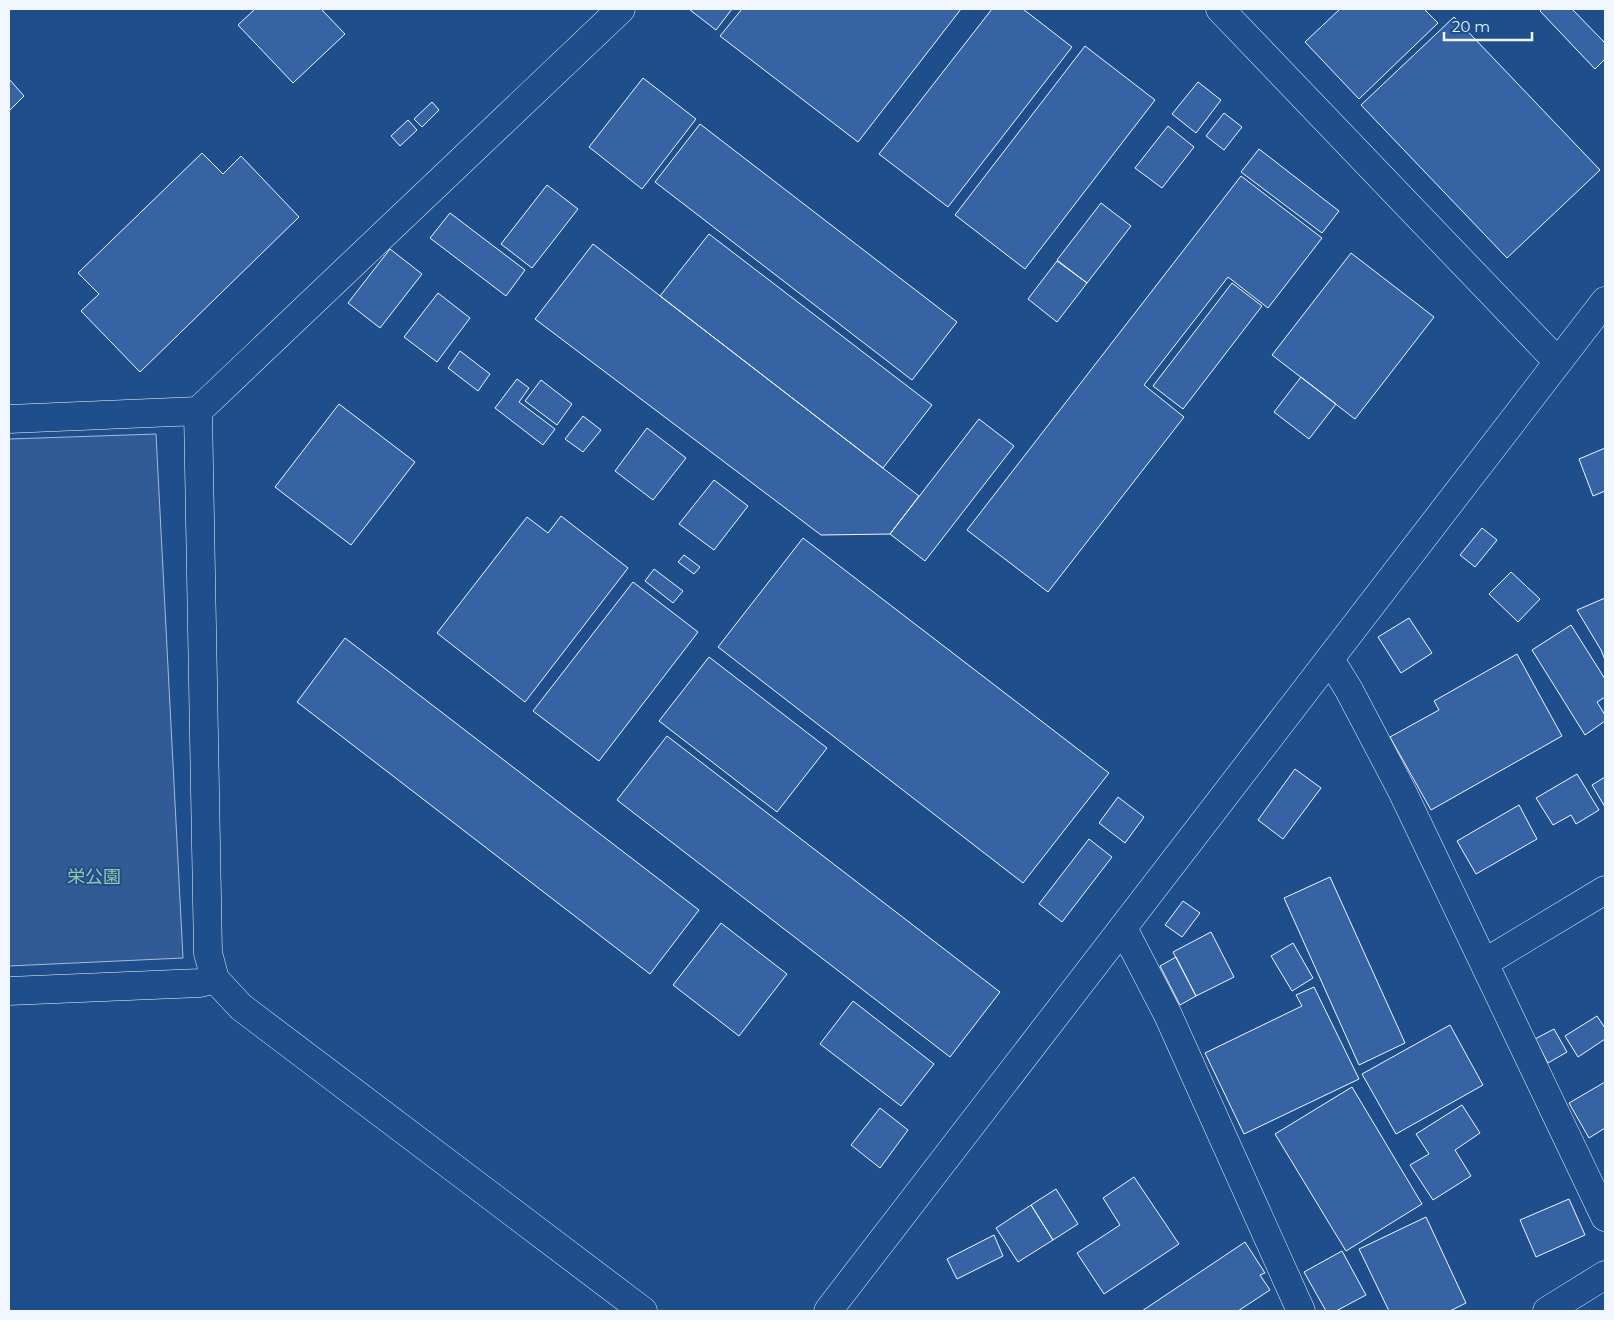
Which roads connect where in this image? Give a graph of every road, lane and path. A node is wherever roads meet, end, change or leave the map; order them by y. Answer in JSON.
{"nodes":[{"id":1,"x":621,"y":9,"type":"edge"},
{"id":2,"x":1220,"y":9,"type":"edge"},
{"id":3,"x":1605,"y":301,"type":"edge"},
{"id":4,"x":1558,"y":362,"type":"junction"},
{"id":5,"x":198,"y":410,"type":"junction"},
{"id":6,"x":9,"y":418,"type":"edge"},
{"id":7,"x":1330,"y":659,"type":"junction"},
{"id":8,"x":1605,"y":890,"type":"edge"},
{"id":9,"x":1122,"y":928,"type":"junction"},
{"id":10,"x":1484,"y":963,"type":"junction"},
{"id":11,"x":215,"y":979,"type":"junction"},
{"id":12,"x":9,"y":991,"type":"edge"},
{"id":13,"x":1605,"y":1217,"type":"edge"},
{"id":14,"x":1605,"y":1275,"type":"edge"},
{"id":15,"x":643,"y":1311,"type":"edge"},
{"id":16,"x":828,"y":1311,"type":"edge"},
{"id":17,"x":1301,"y":1311,"type":"edge"},
{"id":18,"x":1548,"y":1311,"type":"edge"}],
"edges":[{"from":1,"to":5,"type":"street"},
{"from":2,"to":4,"type":"street"},
{"from":3,"to":4,"type":"street"},
{"from":4,"to":7,"type":"street"},
{"from":5,"to":6,"type":"street"},
{"from":5,"to":11,"type":"street"},
{"from":7,"to":9,"type":"street"},
{"from":7,"to":10,"type":"street"},
{"from":8,"to":10,"type":"street"},
{"from":9,"to":16,"type":"street"},
{"from":9,"to":17,"type":"street"},
{"from":10,"to":13,"type":"street"},
{"from":11,"to":12,"type":"street"},
{"from":11,"to":15,"type":"street"},
{"from":14,"to":18,"type":"street"}]}
